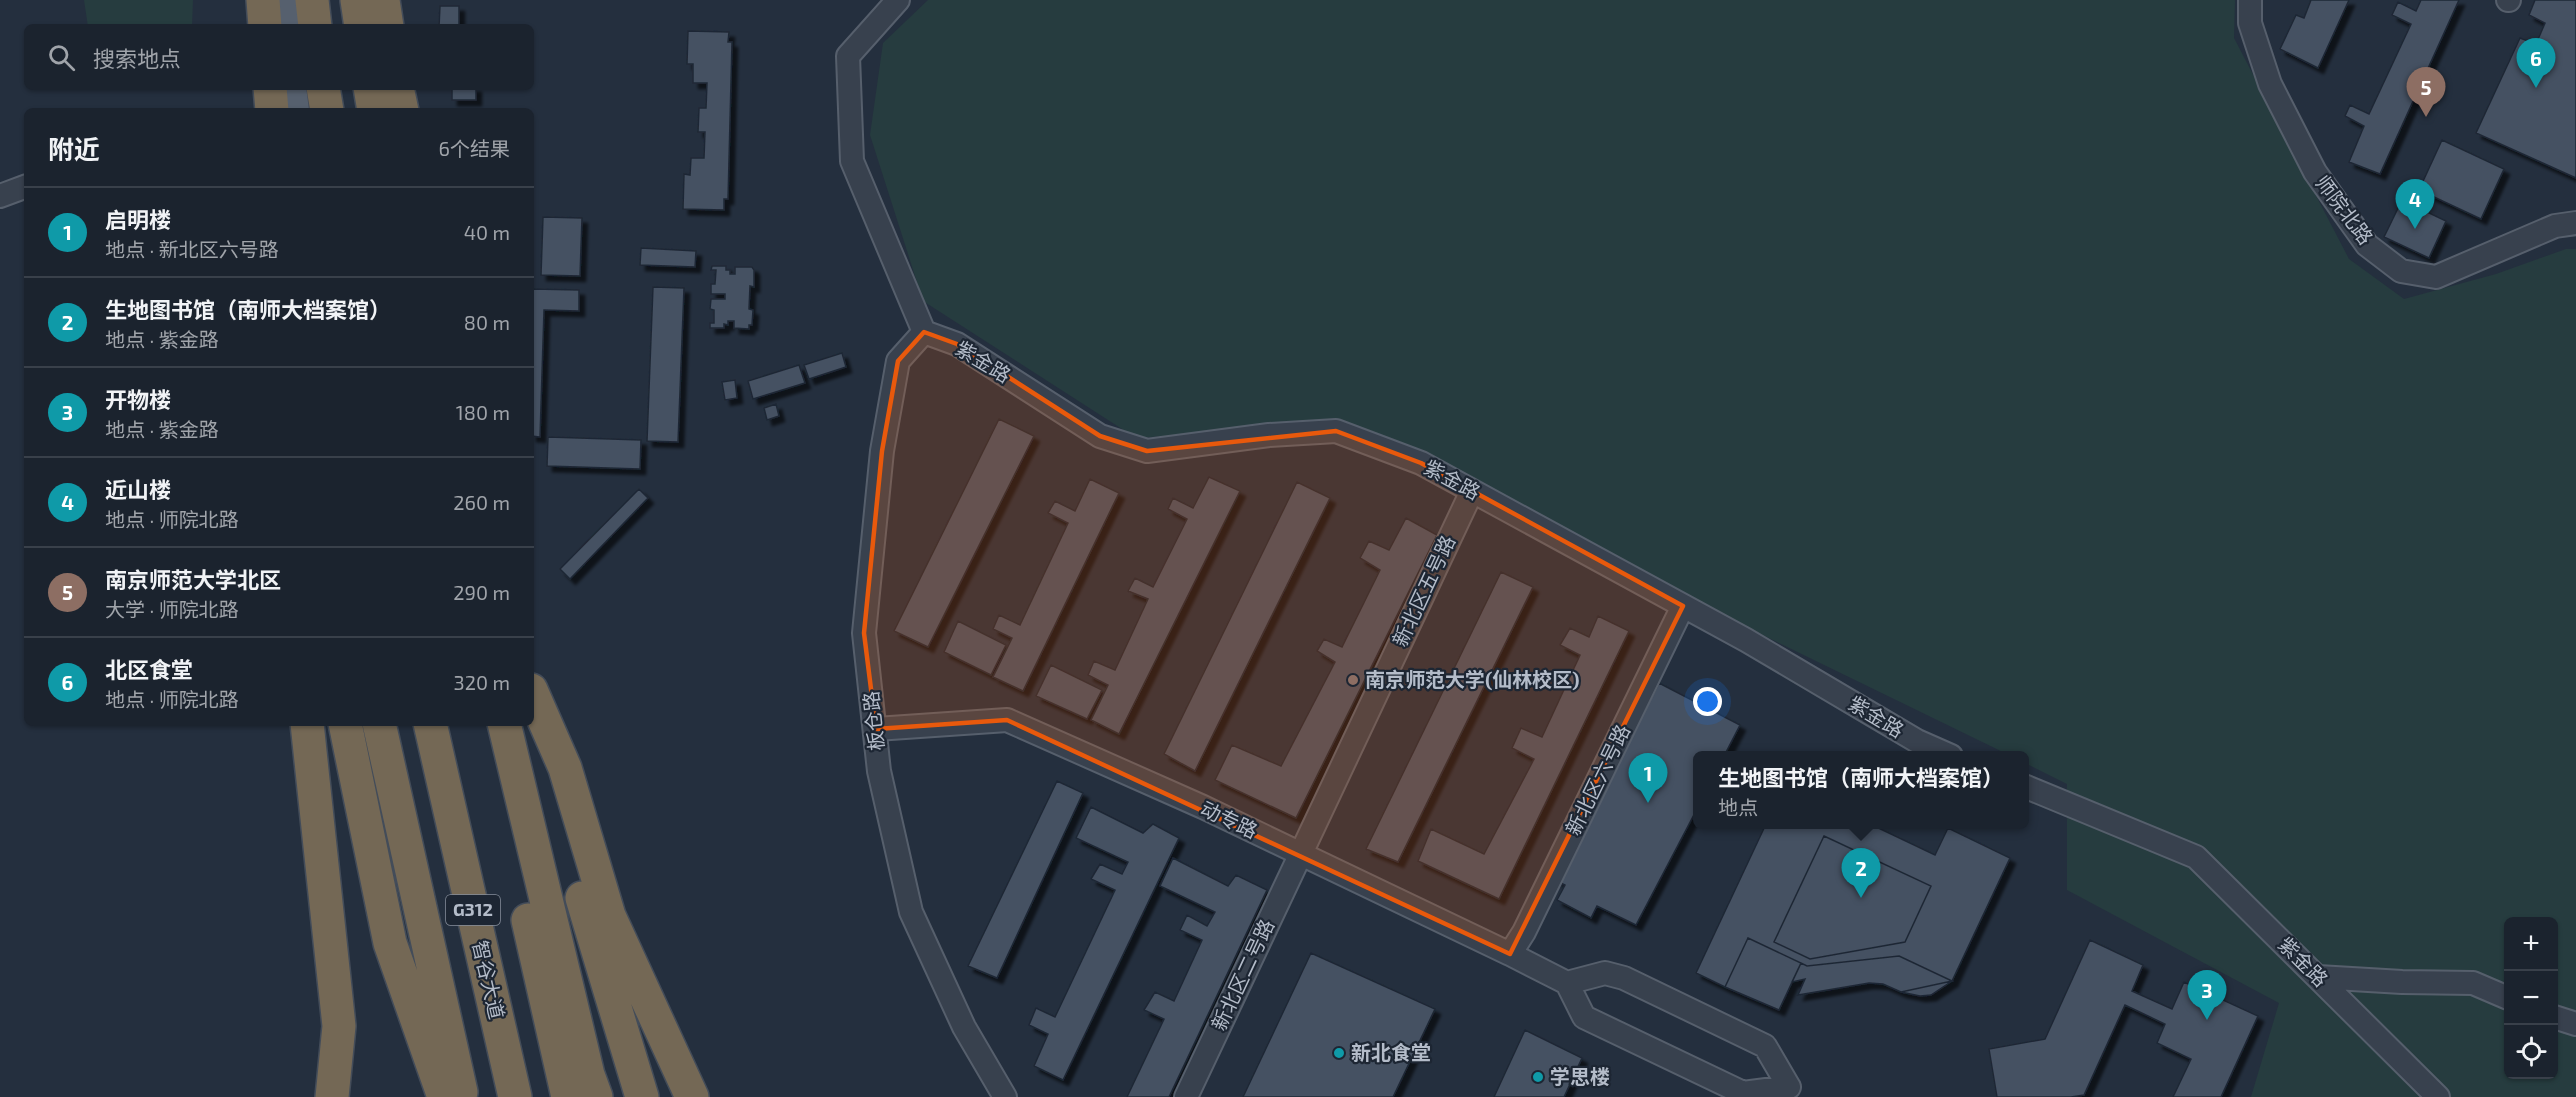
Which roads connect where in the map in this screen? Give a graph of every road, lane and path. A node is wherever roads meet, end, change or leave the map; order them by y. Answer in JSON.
{"nodes":[{"id":1,"x":263,"y":0,"type":"edge"},
{"id":2,"x":284,"y":0,"type":"edge"},
{"id":3,"x":312,"y":0,"type":"edge"},
{"id":4,"x":357,"y":0,"type":"edge"},
{"id":5,"x":369,"y":0,"type":"edge"},
{"id":6,"x":383,"y":0,"type":"edge"},
{"id":7,"x":898,"y":0,"type":"edge"},
{"id":8,"x":2250,"y":1,"type":"edge"},
{"id":9,"x":265,"y":24,"type":"edge"},
{"id":10,"x":286,"y":24,"type":"edge"},
{"id":11,"x":315,"y":24,"type":"edge"},
{"id":12,"x":361,"y":24,"type":"edge"},
{"id":13,"x":372,"y":24,"type":"edge"},
{"id":14,"x":387,"y":24,"type":"edge"},
{"id":15,"x":270,"y":90,"type":"edge"},
{"id":16,"x":292,"y":90,"type":"edge"},
{"id":17,"x":324,"y":90,"type":"edge"},
{"id":18,"x":370,"y":90,"type":"edge"},
{"id":19,"x":380,"y":90,"type":"edge"},
{"id":20,"x":398,"y":90,"type":"edge"},
{"id":21,"x":272,"y":108,"type":"edge"},
{"id":22,"x":295,"y":108,"type":"edge"},
{"id":23,"x":326,"y":108,"type":"edge"},
{"id":24,"x":374,"y":108,"type":"edge"},
{"id":25,"x":383,"y":108,"type":"edge"},
{"id":26,"x":402,"y":108,"type":"edge"},
{"id":27,"x":24,"y":187,"type":"edge"},
{"id":28,"x":0,"y":196,"type":"edge"},
{"id":29,"x":2576,"y":223,"type":"edge"},
{"id":30,"x":924,"y":332,"type":"junction"},
{"id":31,"x":1472,"y":491,"type":"junction"},
{"id":32,"x":1683,"y":606,"type":"junction"},
{"id":33,"x":534,"y":697,"type":"edge"},
{"id":34,"x":307,"y":726,"type":"edge"},
{"id":35,"x":346,"y":726,"type":"edge"},
{"id":36,"x":380,"y":726,"type":"edge"},
{"id":37,"x":431,"y":726,"type":"edge"},
{"id":38,"x":484,"y":726,"type":"edge"},
{"id":39,"x":505,"y":726,"type":"edge"},
{"id":40,"x":533,"y":726,"type":"edge"},
{"id":41,"x":876,"y":729,"type":"junction"},
{"id":42,"x":1940,"y":751,"type":"edge"},
{"id":43,"x":2029,"y":788,"type":"edge"},
{"id":44,"x":1300,"y":854,"type":"junction"},
{"id":45,"x":1510,"y":954,"type":"junction"},
{"id":46,"x":2318,"y":977,"type":"junction"},
{"id":47,"x":1567,"y":983,"type":"junction"},
{"id":48,"x":2504,"y":996,"type":"edge"},
{"id":49,"x":2558,"y":1018,"type":"edge"},
{"id":50,"x":2576,"y":1023,"type":"edge"},
{"id":51,"x":584,"y":1090,"type":"edge"},
{"id":52,"x":1798,"y":1092,"type":"edge"},
{"id":53,"x":332,"y":1097,"type":"edge"},
{"id":54,"x":444,"y":1097,"type":"edge"},
{"id":55,"x":462,"y":1097,"type":"edge"},
{"id":56,"x":515,"y":1097,"type":"edge"},
{"id":57,"x":642,"y":1097,"type":"edge"},
{"id":58,"x":692,"y":1097,"type":"edge"},
{"id":59,"x":1005,"y":1097,"type":"edge"},
{"id":60,"x":1186,"y":1097,"type":"edge"},
{"id":61,"x":2438,"y":1097,"type":"edge"}],
"edges":[{"from":1,"to":9,"type":"highway"},
{"from":2,"to":10,"type":"main road"},
{"from":3,"to":11,"type":"highway"},
{"from":4,"to":12,"type":"highway"},
{"from":5,"to":13,"type":"main road"},
{"from":6,"to":14,"type":"highway"},
{"from":7,"to":30,"type":"street"},
{"from":8,"to":29,"type":"street","name":"师院北路"},
{"from":15,"to":21,"type":"highway"},
{"from":16,"to":22,"type":"main road"},
{"from":17,"to":23,"type":"highway"},
{"from":18,"to":24,"type":"highway"},
{"from":19,"to":25,"type":"main road"},
{"from":20,"to":26,"type":"highway"},
{"from":27,"to":28,"type":"street"},
{"from":30,"to":31,"type":"street","name":"紫金路"},
{"from":30,"to":41,"type":"street","name":"板仓路"},
{"from":31,"to":32,"type":"street","name":"紫金路"},
{"from":31,"to":44,"type":"street","name":"新北区五号路"},
{"from":32,"to":42,"type":"street","name":"紫金路"},
{"from":32,"to":45,"type":"street","name":"新北区六号路"},
{"from":33,"to":58,"type":"highway"},
{"from":34,"to":53,"type":"highway"},
{"from":35,"to":54,"type":"highway"},
{"from":36,"to":55,"type":"highway"},
{"from":37,"to":56,"type":"highway","name":"智谷大道","number":"G312"},
{"from":38,"to":51,"type":"highway","number":"G312"},
{"from":39,"to":51,"type":"highway"},
{"from":40,"to":57,"type":"highway"},
{"from":41,"to":44,"type":"street","name":"动专路"},
{"from":41,"to":59,"type":"street","name":"板仓路"},
{"from":43,"to":46,"type":"street","name":"紫金路"},
{"from":44,"to":45,"type":"street","name":"动专路"},
{"from":44,"to":60,"type":"street","name":"新北区二号路"},
{"from":45,"to":47,"type":"street","name":"动专路"},
{"from":46,"to":48,"type":"street"},
{"from":46,"to":61,"type":"street","name":"紫金路"},
{"from":47,"to":52,"type":"street"},
{"from":47,"to":52,"type":"street"},
{"from":49,"to":50,"type":"street"}]}
